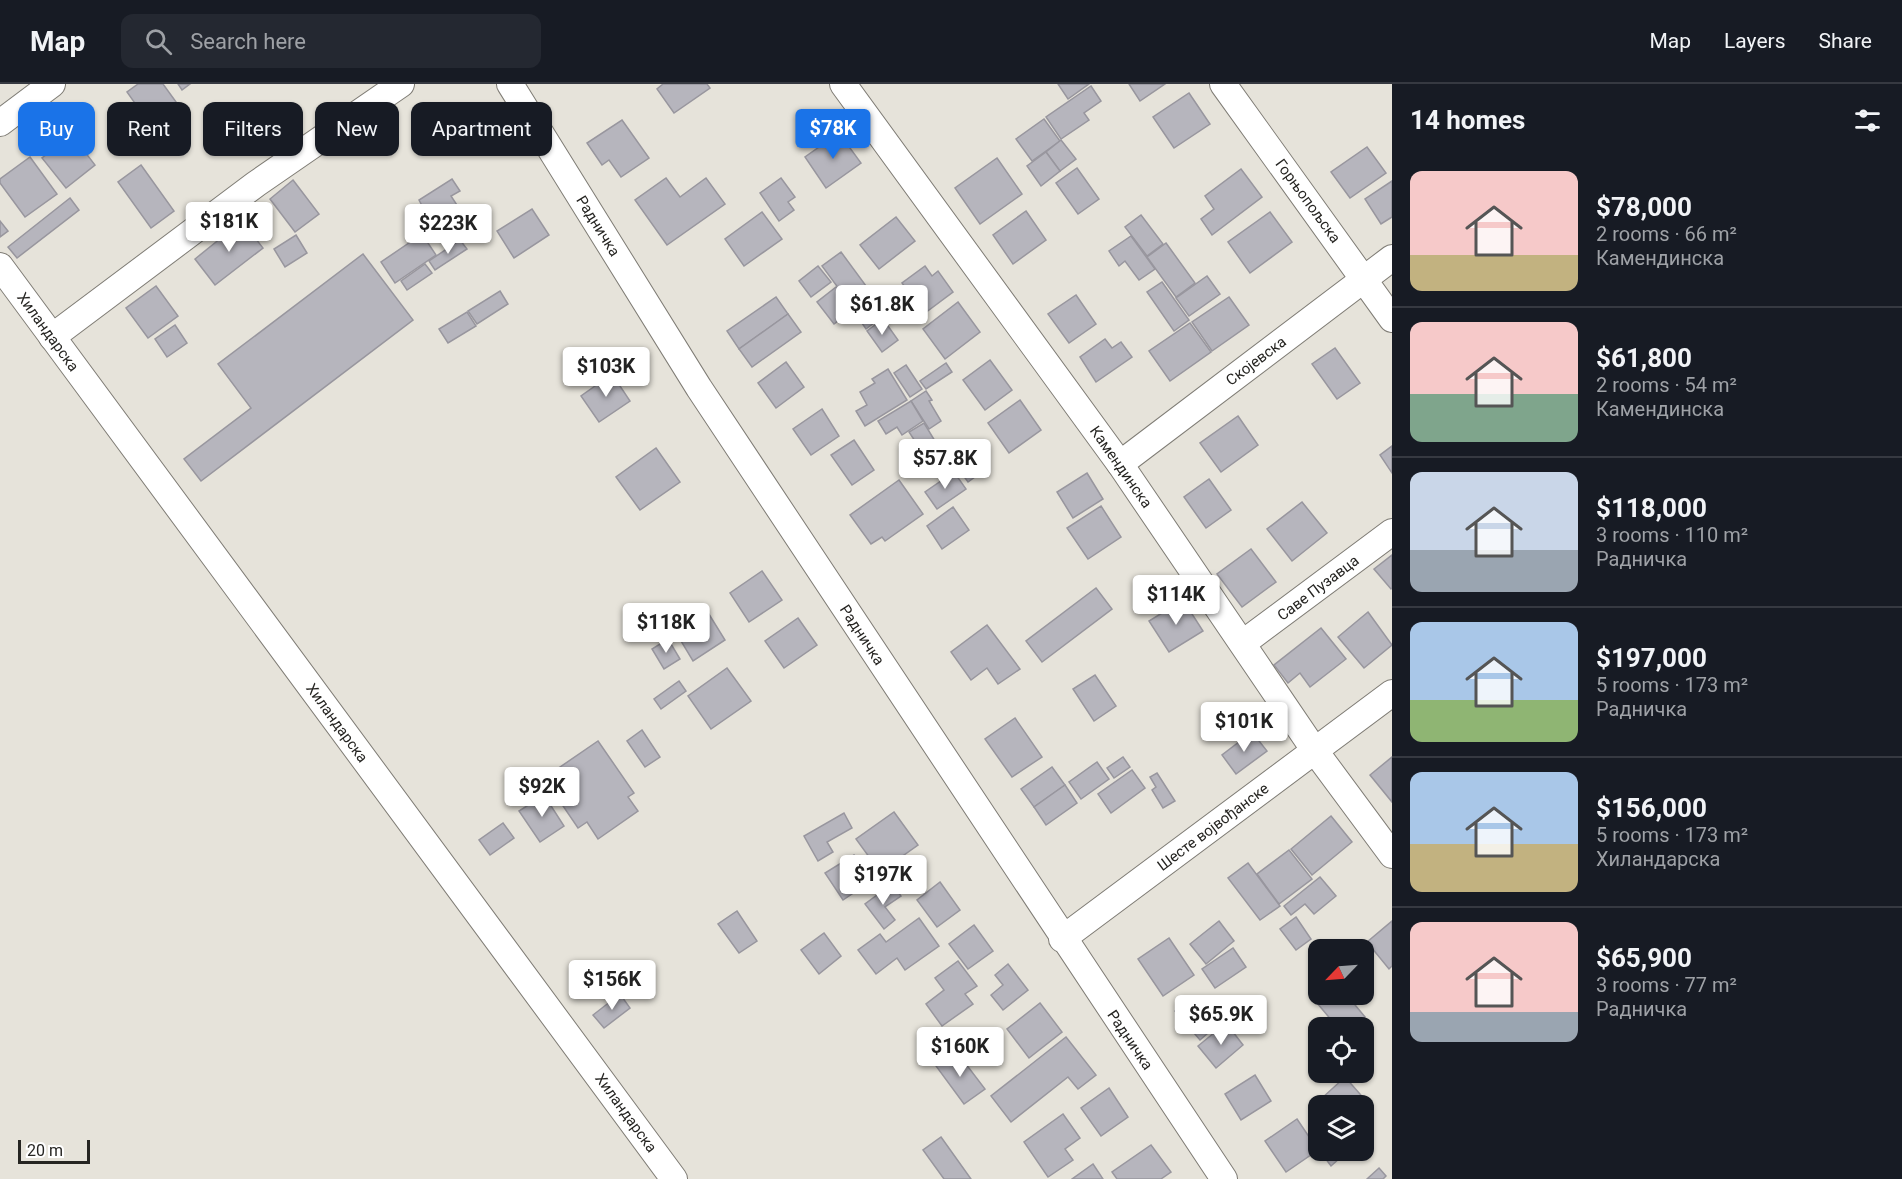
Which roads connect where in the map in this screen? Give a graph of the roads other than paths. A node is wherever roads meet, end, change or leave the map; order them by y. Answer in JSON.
{"nodes":[{"id":1,"x":52,"y":84,"type":"edge"},
{"id":2,"x":402,"y":84,"type":"edge"},
{"id":3,"x":510,"y":84,"type":"edge"},
{"id":4,"x":843,"y":84,"type":"edge"},
{"id":5,"x":1223,"y":84,"type":"edge"},
{"id":6,"x":0,"y":123,"type":"edge"},
{"id":7,"x":1392,"y":258,"type":"edge"},
{"id":8,"x":0,"y":266,"type":"edge"},
{"id":9,"x":1364,"y":279,"type":"junction"},
{"id":10,"x":1392,"y":319,"type":"edge"},
{"id":11,"x":52,"y":337,"type":"junction"},
{"id":12,"x":1120,"y":464,"type":"junction"},
{"id":13,"x":1392,"y":532,"type":"edge"},
{"id":14,"x":1244,"y":643,"type":"junction"},
{"id":15,"x":1392,"y":693,"type":"edge"},
{"id":16,"x":1315,"y":751,"type":"junction"},
{"id":17,"x":1392,"y":855,"type":"edge"},
{"id":18,"x":1062,"y":939,"type":"junction"},
{"id":19,"x":674,"y":1179,"type":"edge"},
{"id":20,"x":1224,"y":1179,"type":"edge"}],
"edges":[{"from":1,"to":6,"type":"street"},
{"from":2,"to":11,"type":"street"},
{"from":3,"to":18,"type":"street","name":"Радничка"},
{"from":4,"to":12,"type":"street","name":"Камендинска"},
{"from":5,"to":9,"type":"street","name":"Горњопољска"},
{"from":7,"to":9,"type":"street","name":"Скојевска"},
{"from":8,"to":11,"type":"street","name":"Хиландарска"},
{"from":9,"to":10,"type":"street","name":"Горњопољска"},
{"from":9,"to":12,"type":"street","name":"Скојевска"},
{"from":11,"to":19,"type":"street","name":"Хиландарска"},
{"from":12,"to":14,"type":"street","name":"Камендинска"},
{"from":13,"to":14,"type":"street","name":"Саве Пузавца"},
{"from":14,"to":16,"type":"street","name":"Камендинска"},
{"from":15,"to":16,"type":"street","name":"Шесте војвођанске"},
{"from":16,"to":17,"type":"street","name":"Камендинска"},
{"from":16,"to":18,"type":"street","name":"Шесте војвођанске"},
{"from":18,"to":20,"type":"street","name":"Радничка"}]}
